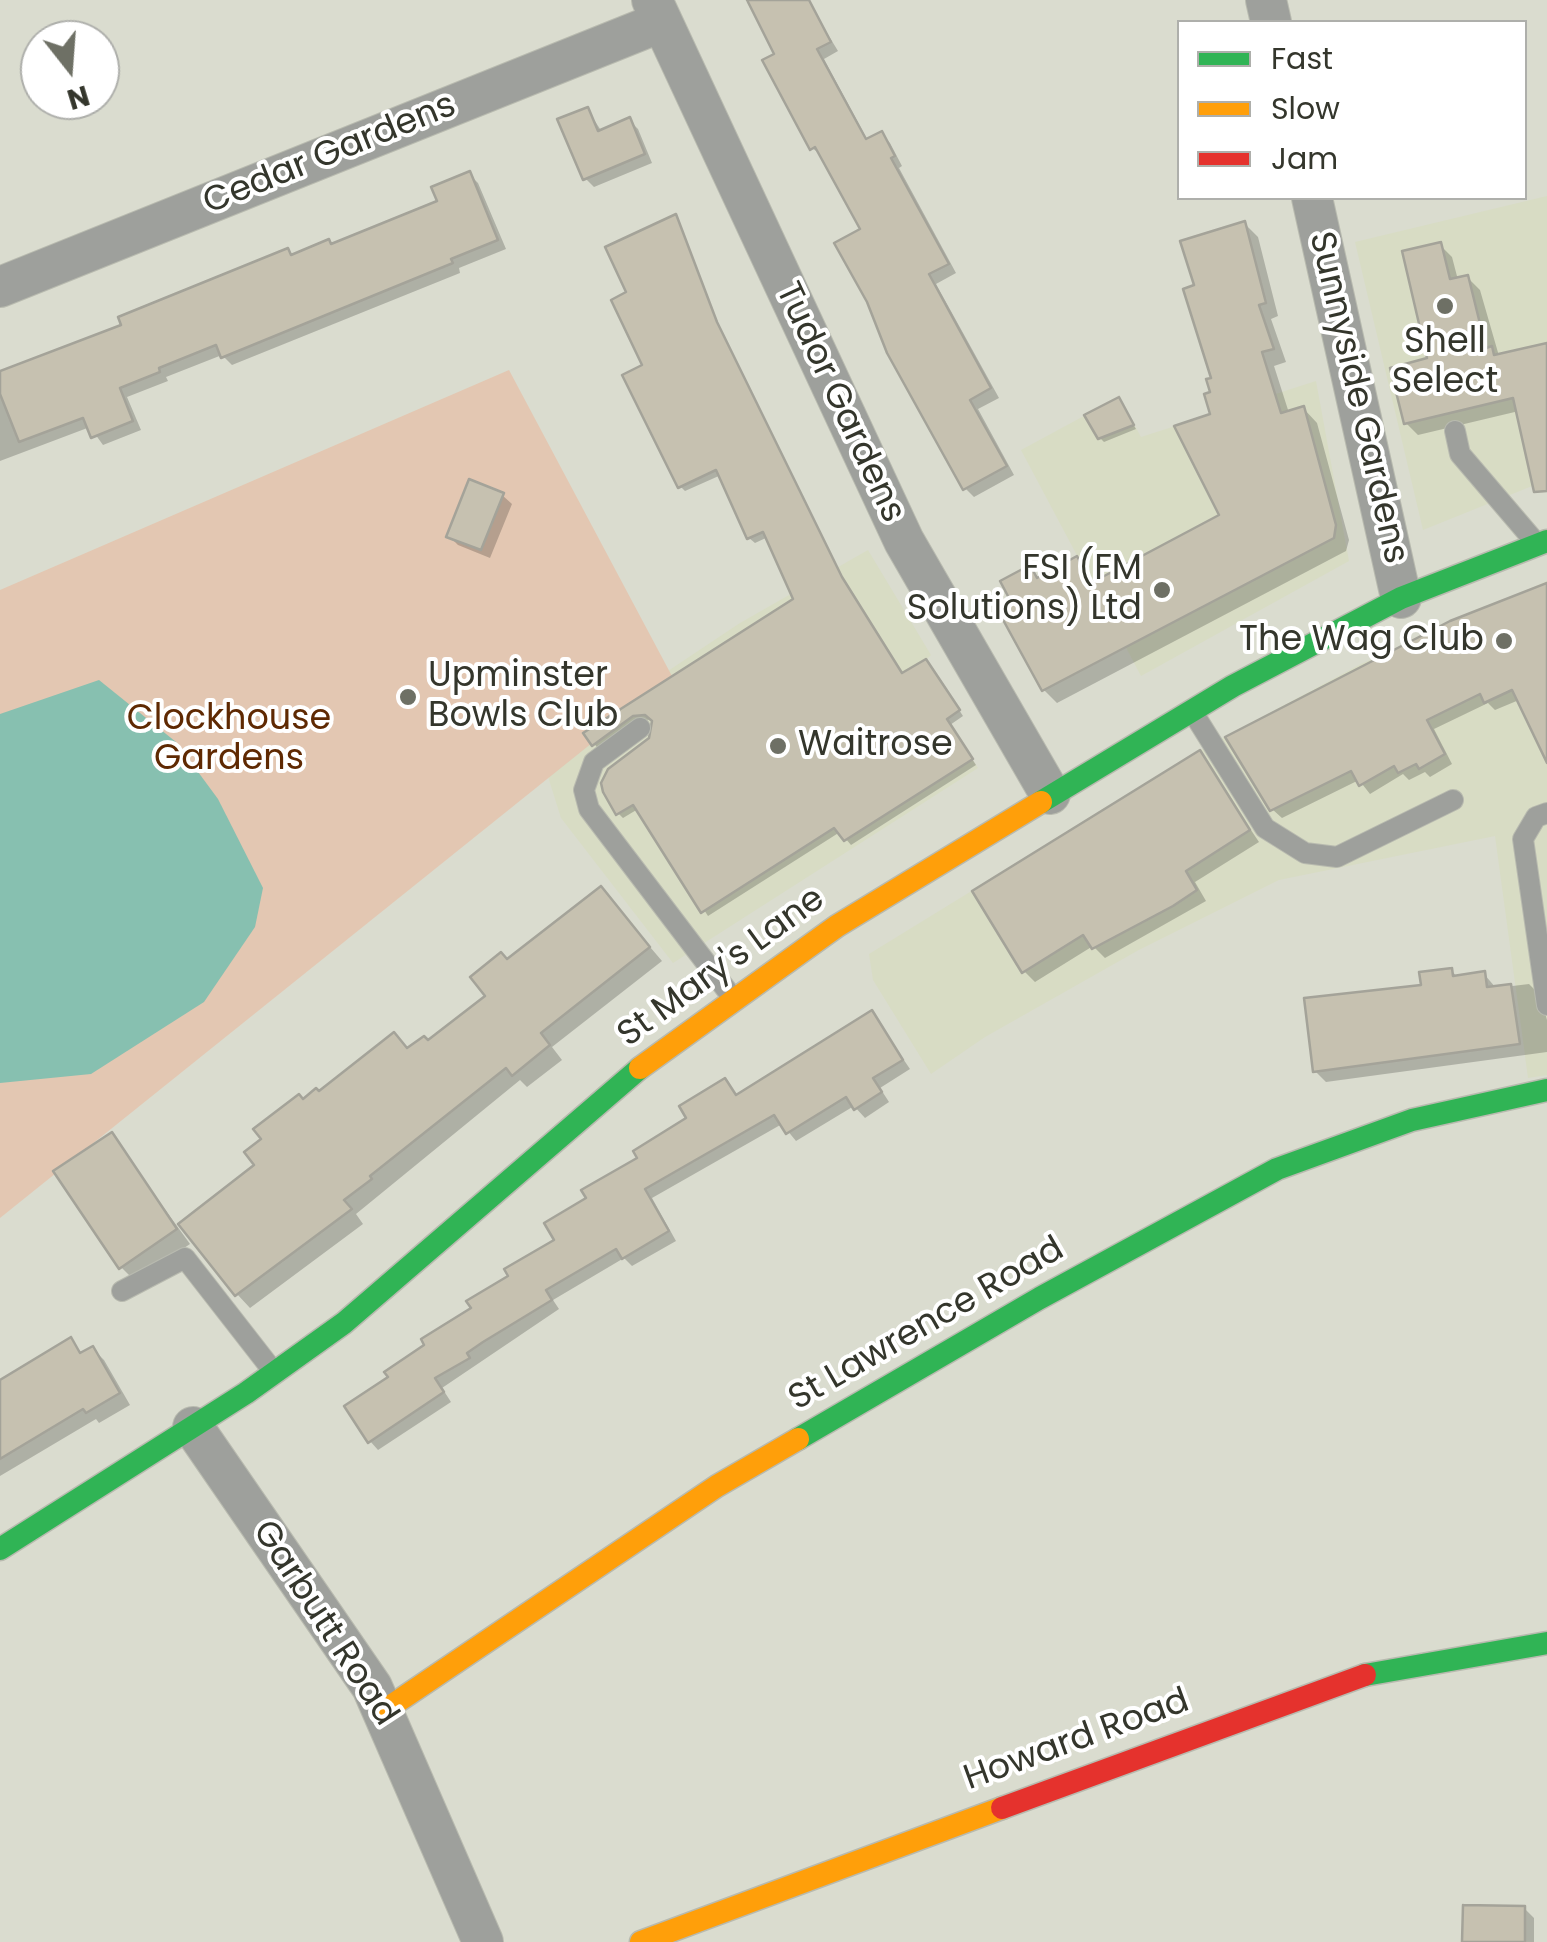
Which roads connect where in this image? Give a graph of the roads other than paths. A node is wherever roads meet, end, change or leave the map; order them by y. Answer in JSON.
{"nodes":[{"id":1,"x":657,"y":11,"type":"edge"},
{"id":2,"x":1312,"y":200,"type":"edge"},
{"id":3,"x":0,"y":287,"type":"edge"},
{"id":4,"x":1454,"y":432,"type":"dead end"},
{"id":5,"x":1542,"y":543,"type":"edge"},
{"id":6,"x":1401,"y":598,"type":"junction"},
{"id":7,"x":1190,"y":709,"type":"junction"},
{"id":8,"x":640,"y":728,"type":"dead end"},
{"id":9,"x":1050,"y":794,"type":"junction"},
{"id":10,"x":1453,"y":800,"type":"dead end"},
{"id":11,"x":1547,"y":813,"type":"edge"},
{"id":12,"x":733,"y":998,"type":"junction"},
{"id":13,"x":1547,"y":1005,"type":"edge"},
{"id":14,"x":1547,"y":1090,"type":"edge"},
{"id":15,"x":122,"y":1291,"type":"dead end"},
{"id":16,"x":274,"y":1372,"type":"junction"},
{"id":17,"x":193,"y":1427,"type":"junction"},
{"id":18,"x":0,"y":1549,"type":"edge"},
{"id":19,"x":1547,"y":1643,"type":"edge"},
{"id":20,"x":385,"y":1710,"type":"junction"},
{"id":21,"x":483,"y":1942,"type":"edge"},
{"id":22,"x":641,"y":1942,"type":"edge"}],
"edges":[{"from":1,"to":3,"type":"street","name":"Cedar Gardens"},
{"from":1,"to":9,"type":"street","name":"Tudor Gardens"},
{"from":2,"to":6,"type":"street","name":"Sunnyside Gardens"},
{"from":4,"to":5,"type":"lane"},
{"from":5,"to":6,"type":"street","name":"St Mary's Lane"},
{"from":6,"to":7,"type":"street","name":"St Mary's Lane"},
{"from":7,"to":9,"type":"street","name":"St Mary's Lane"},
{"from":7,"to":10,"type":"lane"},
{"from":8,"to":12,"type":"lane"},
{"from":9,"to":12,"type":"street","name":"St Mary's Lane"},
{"from":11,"to":13,"type":"lane"},
{"from":12,"to":16,"type":"street","name":"St Mary's Lane"},
{"from":14,"to":20,"type":"street","name":"St Lawrence Road"},
{"from":15,"to":16,"type":"lane"},
{"from":16,"to":17,"type":"street","name":"St Mary's Lane"},
{"from":17,"to":18,"type":"street","name":"St Mary's Lane"},
{"from":17,"to":20,"type":"street","name":"Garbutt Road"},
{"from":19,"to":22,"type":"street","name":"Howard Road"},
{"from":20,"to":21,"type":"street","name":"Garbutt Road"}]}
